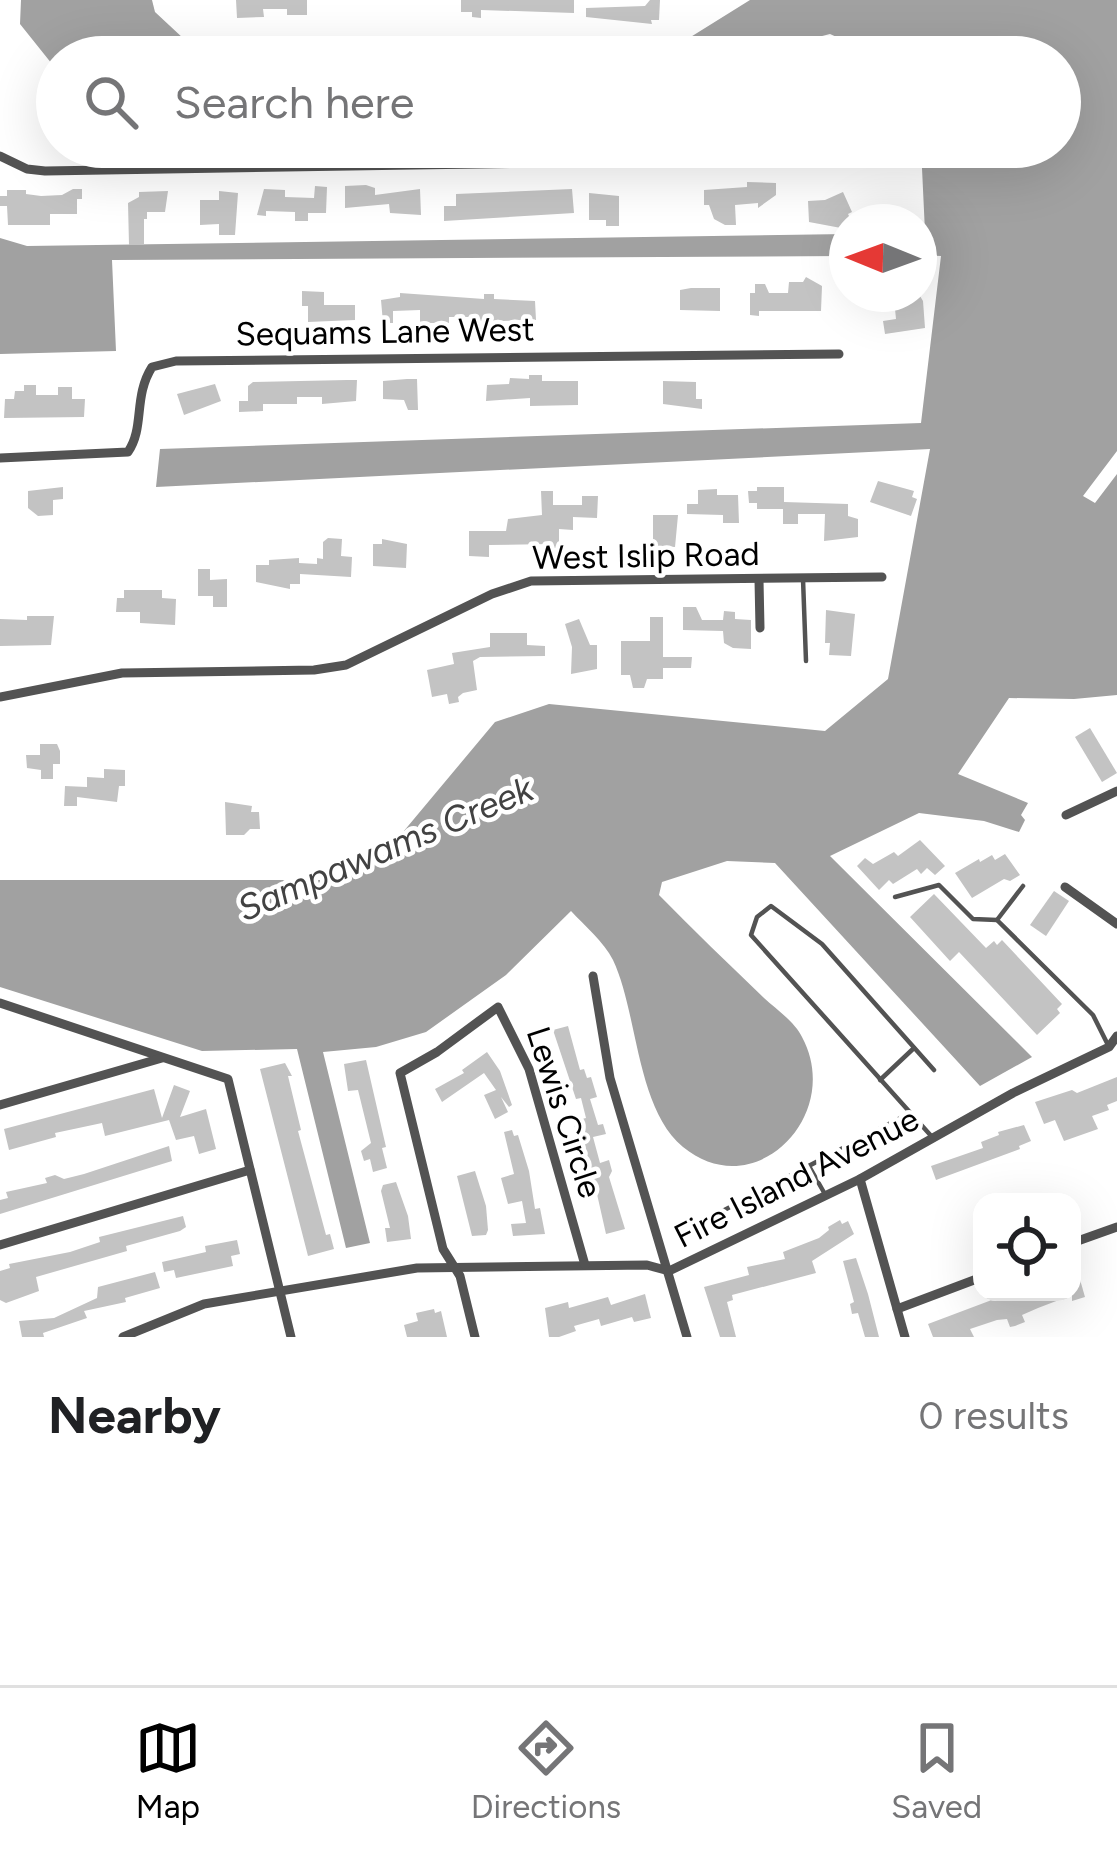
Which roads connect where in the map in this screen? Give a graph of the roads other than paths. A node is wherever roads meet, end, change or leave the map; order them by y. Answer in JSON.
{"nodes":[{"id":1,"x":0,"y":156,"type":"edge"},
{"id":2,"x":229,"y":168,"type":"edge"},
{"id":3,"x":838,"y":354,"type":"dead end"},
{"id":4,"x":0,"y":458,"type":"edge"},
{"id":5,"x":882,"y":578,"type":"dead end"},
{"id":6,"x":803,"y":579,"type":"junction"},
{"id":7,"x":759,"y":580,"type":"junction"},
{"id":8,"x":760,"y":628,"type":"dead end"},
{"id":9,"x":806,"y":661,"type":"dead end"},
{"id":10,"x":0,"y":698,"type":"edge"},
{"id":11,"x":1117,"y":791,"type":"edge"},
{"id":12,"x":1066,"y":815,"type":"dead end"},
{"id":13,"x":1023,"y":886,"type":"dead end"},
{"id":14,"x":1065,"y":886,"type":"dead end"},
{"id":15,"x":896,"y":897,"type":"dead end"},
{"id":16,"x":997,"y":920,"type":"junction"},
{"id":17,"x":1117,"y":924,"type":"edge"},
{"id":18,"x":593,"y":976,"type":"dead end"},
{"id":19,"x":0,"y":1003,"type":"edge"},
{"id":20,"x":1114,"y":1042,"type":"edge"},
{"id":21,"x":914,"y":1048,"type":"junction"},
{"id":22,"x":166,"y":1057,"type":"junction"},
{"id":23,"x":934,"y":1070,"type":"dead end"},
{"id":24,"x":880,"y":1079,"type":"junction"},
{"id":25,"x":0,"y":1105,"type":"edge"},
{"id":26,"x":910,"y":1113,"type":"junction"},
{"id":27,"x":933,"y":1138,"type":"junction"},
{"id":28,"x":809,"y":1166,"type":"junction"},
{"id":29,"x":250,"y":1170,"type":"junction"},
{"id":30,"x":860,"y":1179,"type":"junction"},
{"id":31,"x":826,"y":1196,"type":"junction"},
{"id":32,"x":1117,"y":1226,"type":"edge"},
{"id":33,"x":690,"y":1228,"type":"dead end"},
{"id":34,"x":1081,"y":1240,"type":"edge"},
{"id":35,"x":0,"y":1246,"type":"edge"},
{"id":36,"x":585,"y":1265,"type":"junction"},
{"id":37,"x":452,"y":1266,"type":"junction"},
{"id":38,"x":669,"y":1271,"type":"junction"},
{"id":39,"x":973,"y":1280,"type":"edge"},
{"id":40,"x":280,"y":1292,"type":"junction"},
{"id":41,"x":897,"y":1309,"type":"junction"},
{"id":42,"x":123,"y":1337,"type":"edge"},
{"id":43,"x":291,"y":1337,"type":"edge"},
{"id":44,"x":476,"y":1337,"type":"edge"},
{"id":45,"x":687,"y":1337,"type":"edge"},
{"id":46,"x":904,"y":1337,"type":"edge"}],
"edges":[{"from":1,"to":2,"type":"street"},
{"from":3,"to":4,"type":"street","name":"Sequams Lane West"},
{"from":5,"to":6,"type":"street","name":"West Islip Road"},
{"from":6,"to":7,"type":"street","name":"West Islip Road"},
{"from":6,"to":9,"type":"lane"},
{"from":7,"to":8,"type":"street"},
{"from":7,"to":10,"type":"street","name":"West Islip Road"},
{"from":11,"to":12,"type":"street"},
{"from":13,"to":16,"type":"lane"},
{"from":14,"to":17,"type":"street"},
{"from":15,"to":16,"type":"lane"},
{"from":16,"to":20,"type":"lane"},
{"from":18,"to":38,"type":"street"},
{"from":19,"to":22,"type":"street"},
{"from":20,"to":27,"type":"street","name":"Fire Island Avenue"},
{"from":21,"to":23,"type":"lane"},
{"from":21,"to":24,"type":"lane"},
{"from":21,"to":24,"type":"lane"},
{"from":22,"to":25,"type":"street"},
{"from":22,"to":29,"type":"street"},
{"from":24,"to":26,"type":"lane"},
{"from":26,"to":27,"type":"lane"},
{"from":26,"to":28,"type":"lane"},
{"from":27,"to":30,"type":"street","name":"Fire Island Avenue"},
{"from":28,"to":31,"type":"lane"},
{"from":28,"to":33,"type":"lane"},
{"from":29,"to":35,"type":"street"},
{"from":29,"to":40,"type":"street"},
{"from":30,"to":31,"type":"street","name":"Fire Island Avenue"},
{"from":30,"to":41,"type":"street"},
{"from":31,"to":38,"type":"street","name":"Fire Island Avenue"},
{"from":32,"to":34,"type":"street"},
{"from":36,"to":37,"type":"street","name":"Fire Island Avenue"},
{"from":36,"to":37,"type":"street","name":"Lewis Circle"},
{"from":36,"to":38,"type":"street","name":"Fire Island Avenue"},
{"from":37,"to":40,"type":"street","name":"Fire Island Avenue"},
{"from":37,"to":44,"type":"street"},
{"from":38,"to":45,"type":"street"},
{"from":39,"to":41,"type":"street"},
{"from":40,"to":42,"type":"street","name":"Fire Island Avenue"},
{"from":40,"to":43,"type":"street"},
{"from":41,"to":46,"type":"street"}]}
